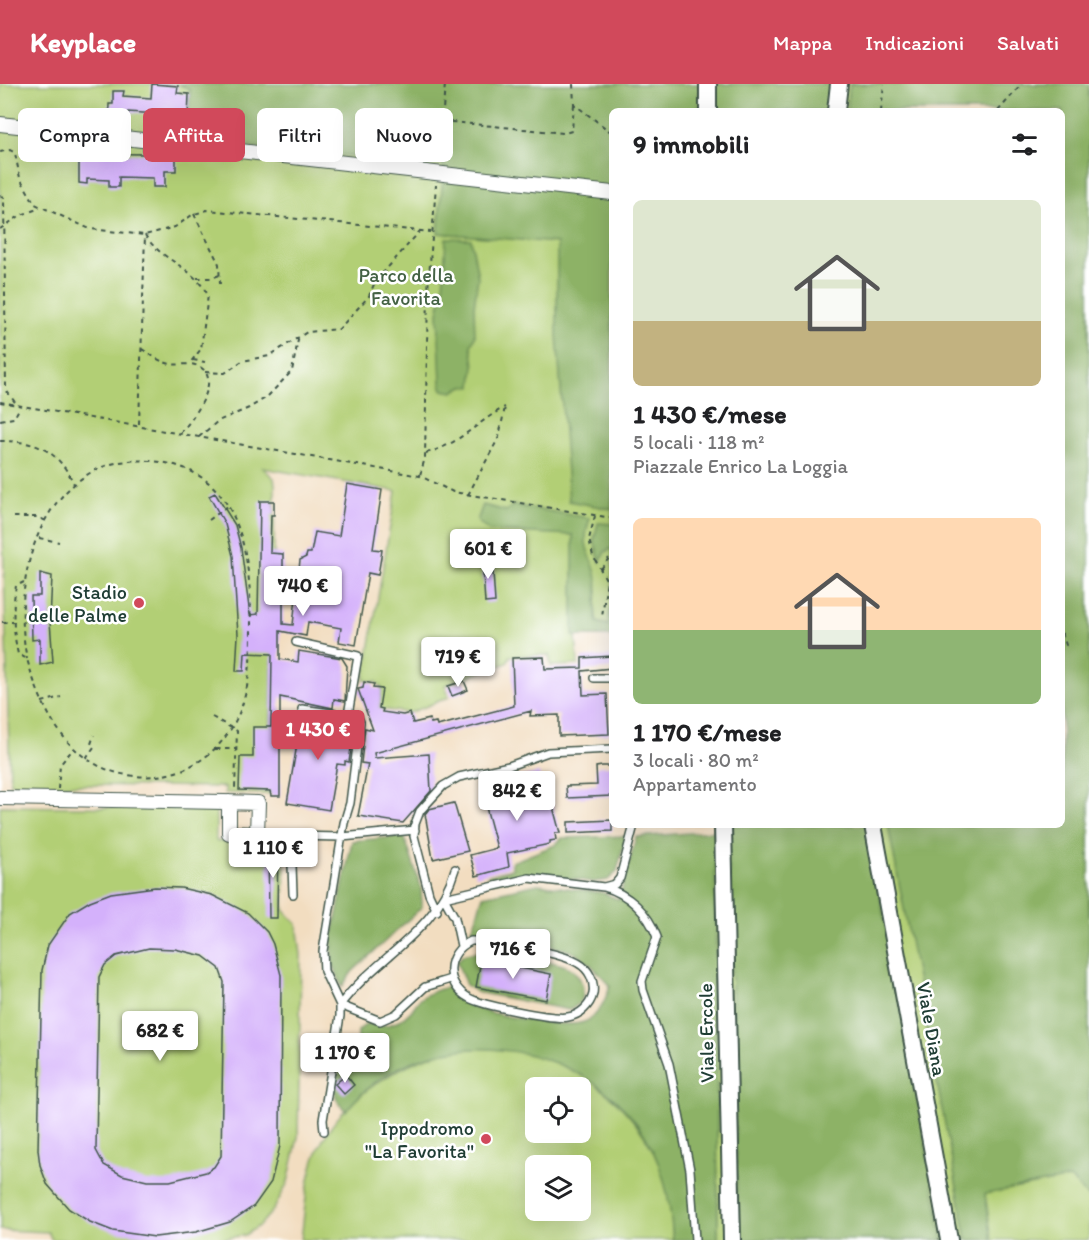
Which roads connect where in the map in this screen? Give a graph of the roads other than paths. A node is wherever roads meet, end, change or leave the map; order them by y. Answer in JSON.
{"nodes":[{"id":1,"x":708,"y":84,"type":"edge"},
{"id":2,"x":839,"y":84,"type":"edge"},
{"id":3,"x":708,"y":108,"type":"edge"},
{"id":4,"x":836,"y":108,"type":"edge"},
{"id":5,"x":0,"y":124,"type":"edge"},
{"id":6,"x":609,"y":192,"type":"edge"},
{"id":7,"x":296,"y":642,"type":"dead end"},
{"id":8,"x":594,"y":678,"type":"dead end"},
{"id":9,"x":609,"y":678,"type":"edge"},
{"id":10,"x":302,"y":709,"type":"dead end"},
{"id":11,"x":348,"y":715,"type":"junction"},
{"id":12,"x":609,"y":749,"type":"edge"},
{"id":13,"x":230,"y":796,"type":"junction"},
{"id":14,"x":0,"y":798,"type":"edge"},
{"id":15,"x":633,"y":828,"type":"edge"},
{"id":16,"x":723,"y":828,"type":"edge"},
{"id":17,"x":874,"y":828,"type":"edge"},
{"id":18,"x":414,"y":830,"type":"junction"},
{"id":19,"x":257,"y":834,"type":"junction"},
{"id":20,"x":291,"y":836,"type":"junction"},
{"id":21,"x":342,"y":837,"type":"junction"},
{"id":22,"x":455,"y":869,"type":"dead end"},
{"id":23,"x":604,"y":887,"type":"junction"},
{"id":24,"x":293,"y":894,"type":"dead end"},
{"id":25,"x":444,"y":898,"type":"junction"},
{"id":26,"x":437,"y":911,"type":"junction"},
{"id":27,"x":461,"y":946,"type":"junction"},
{"id":28,"x":451,"y":979,"type":"junction"},
{"id":29,"x":339,"y":1005,"type":"junction"},
{"id":30,"x":324,"y":1131,"type":"dead end"},
{"id":31,"x":695,"y":1240,"type":"edge"},
{"id":32,"x":732,"y":1240,"type":"edge"},
{"id":33,"x":949,"y":1240,"type":"edge"}],
"edges":[{"from":1,"to":3,"type":"street"},
{"from":2,"to":4,"type":"street"},
{"from":5,"to":6,"type":"street"},
{"from":7,"to":11,"type":"lane"},
{"from":8,"to":9,"type":"lane"},
{"from":10,"to":11,"type":"lane"},
{"from":11,"to":21,"type":"lane"},
{"from":12,"to":18,"type":"lane"},
{"from":13,"to":14,"type":"street"},
{"from":13,"to":19,"type":"street"},
{"from":13,"to":19,"type":"street"},
{"from":15,"to":23,"type":"lane"},
{"from":16,"to":32,"type":"street","name":"Viale Ercole"},
{"from":17,"to":33,"type":"street","name":"Viale Diana"},
{"from":18,"to":21,"type":"lane"},
{"from":18,"to":26,"type":"lane"},
{"from":19,"to":20,"type":"lane"},
{"from":20,"to":21,"type":"lane"},
{"from":20,"to":24,"type":"lane"},
{"from":21,"to":29,"type":"lane"},
{"from":22,"to":25,"type":"lane"},
{"from":23,"to":25,"type":"lane"},
{"from":23,"to":31,"type":"lane"},
{"from":25,"to":26,"type":"lane"},
{"from":25,"to":27,"type":"lane"},
{"from":26,"to":29,"type":"lane"},
{"from":27,"to":28,"type":"lane"},
{"from":27,"to":28,"type":"lane"},
{"from":28,"to":29,"type":"lane"},
{"from":29,"to":30,"type":"lane"}]}
